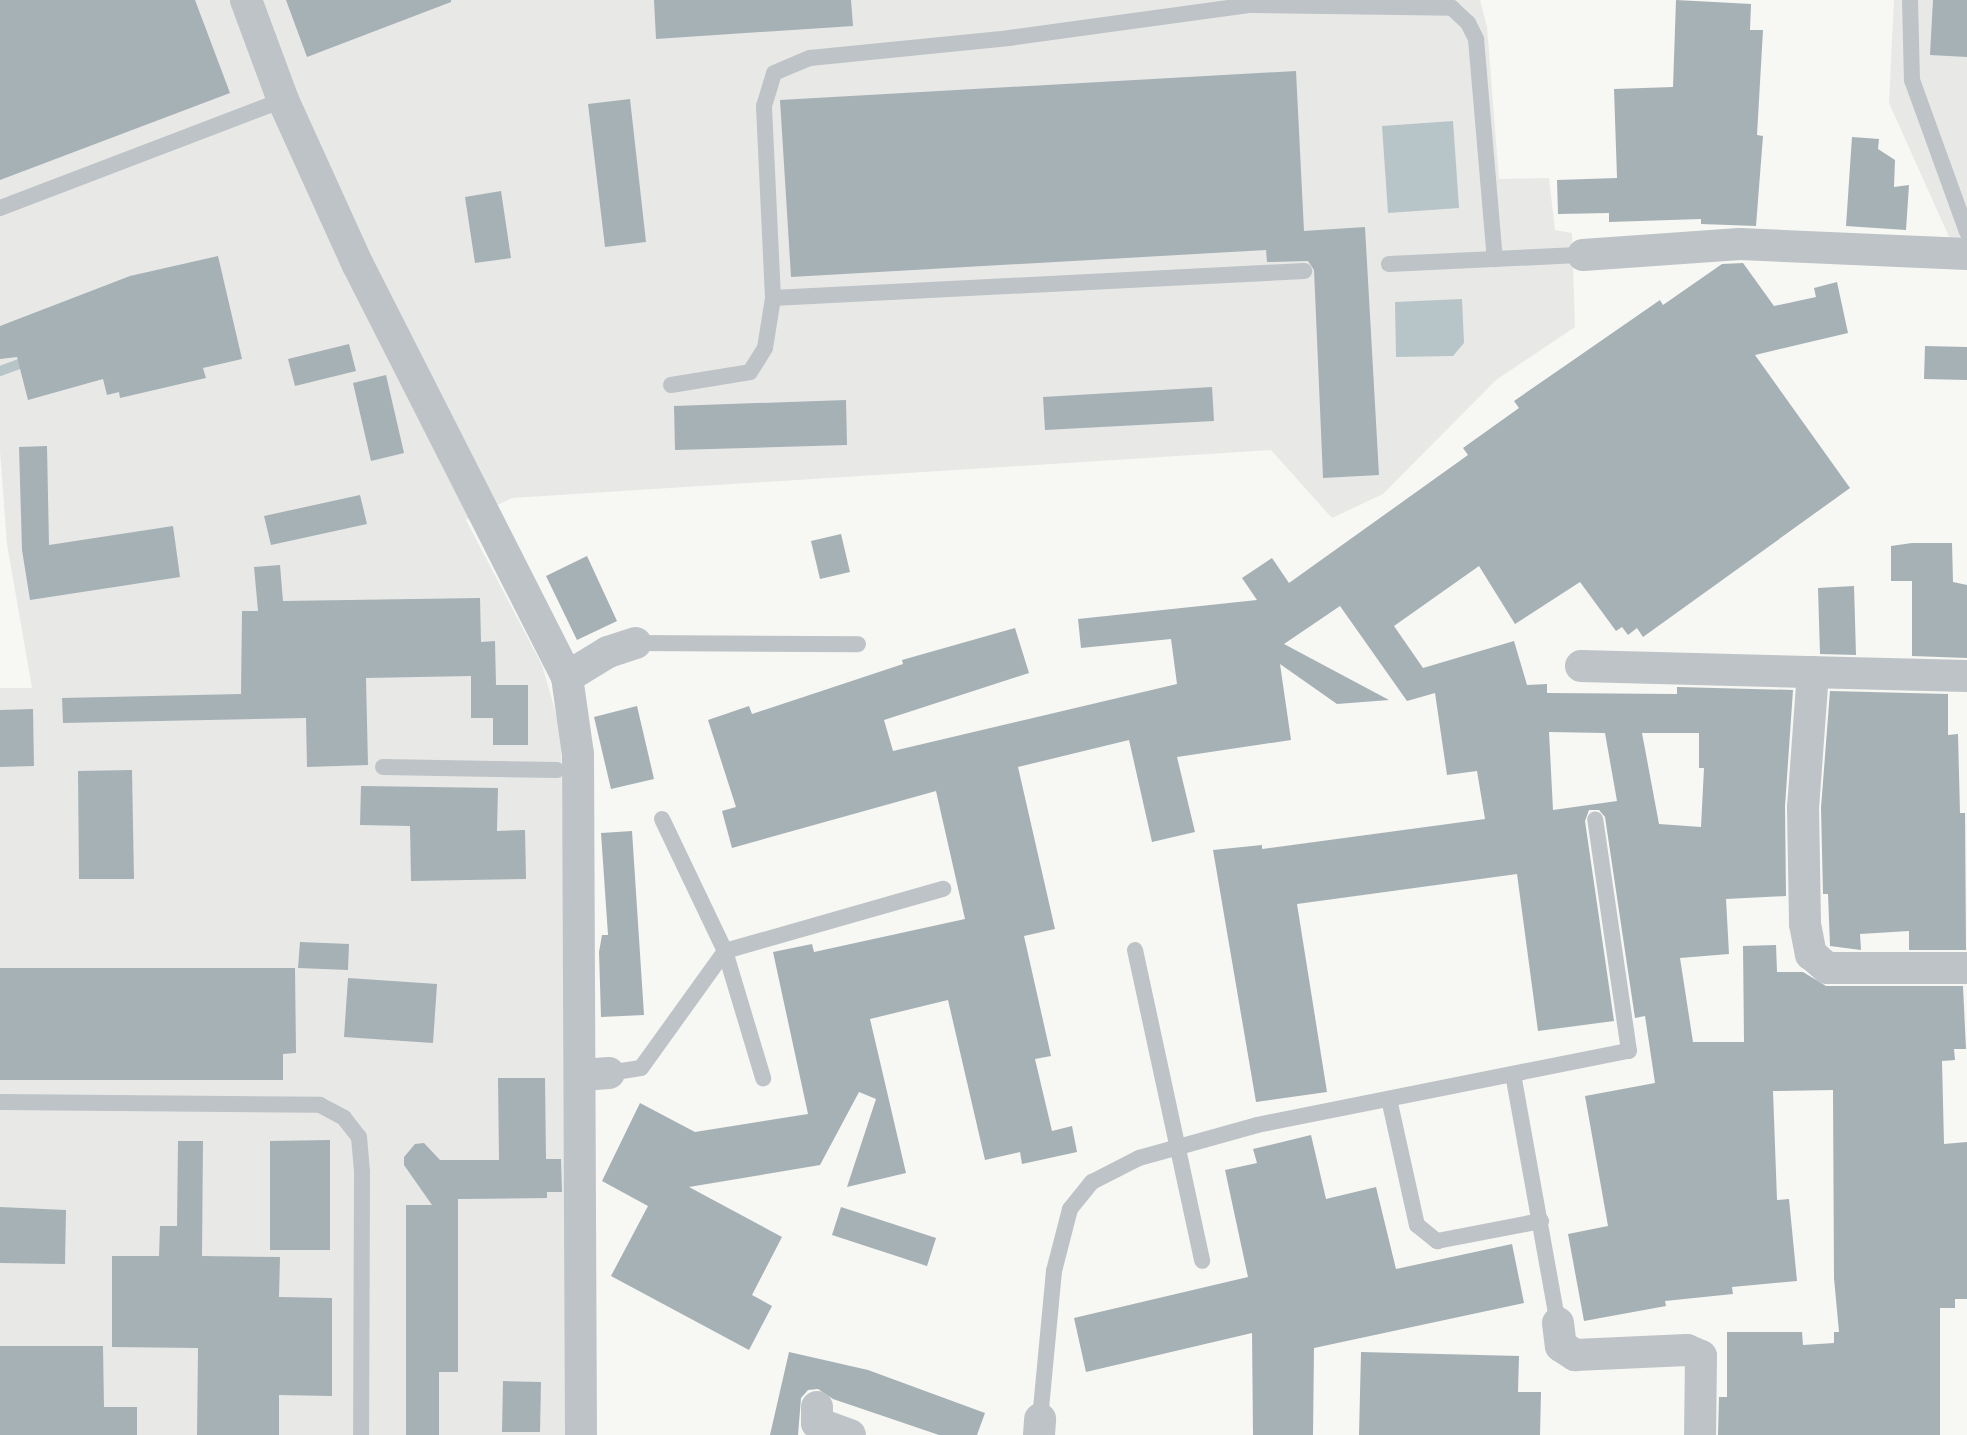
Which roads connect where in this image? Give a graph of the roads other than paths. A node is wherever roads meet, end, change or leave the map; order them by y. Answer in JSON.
{"nodes":[{"id":1,"x":246,"y":0,"type":"edge"},
{"id":2,"x":1910,"y":0,"type":"edge"},
{"id":3,"x":284,"y":100,"type":"junction"},
{"id":4,"x":0,"y":208,"type":"edge"},
{"id":5,"x":1967,"y":232,"type":"edge"},
{"id":6,"x":1967,"y":254,"type":"edge"},
{"id":7,"x":1583,"y":255,"type":"joint"},
{"id":8,"x":1495,"y":258,"type":"junction"},
{"id":9,"x":1389,"y":264,"type":"dead end"},
{"id":10,"x":1304,"y":271,"type":"dead end"},
{"id":11,"x":773,"y":298,"type":"junction"},
{"id":12,"x":671,"y":385,"type":"dead end"},
{"id":13,"x":636,"y":643,"type":"joint"},
{"id":14,"x":858,"y":644,"type":"dead end"},
{"id":15,"x":1581,"y":666,"type":"dead end"},
{"id":16,"x":1813,"y":672,"type":"junction"},
{"id":17,"x":1967,"y":676,"type":"edge"},
{"id":18,"x":567,"y":677,"type":"junction"},
{"id":19,"x":383,"y":767,"type":"dead end"},
{"id":20,"x":568,"y":771,"type":"junction"},
{"id":21,"x":662,"y":819,"type":"dead end"},
{"id":22,"x":1595,"y":819,"type":"dead end"},
{"id":23,"x":943,"y":889,"type":"dead end"},
{"id":24,"x":1135,"y":950,"type":"dead end"},
{"id":25,"x":725,"y":951,"type":"junction"},
{"id":26,"x":1967,"y":968,"type":"edge"},
{"id":27,"x":595,"y":1074,"type":"junction"},
{"id":28,"x":1513,"y":1074,"type":"junction"},
{"id":29,"x":763,"y":1078,"type":"dead end"},
{"id":30,"x":1389,"y":1098,"type":"junction"},
{"id":31,"x":0,"y":1102,"type":"edge"},
{"id":32,"x":1178,"y":1147,"type":"junction"},
{"id":33,"x":1541,"y":1221,"type":"junction"},
{"id":34,"x":1202,"y":1261,"type":"dead end"},
{"id":35,"x":1558,"y":1322,"type":"joint"},
{"id":36,"x":817,"y":1406,"type":"dead end"},
{"id":37,"x":1040,"y":1427,"type":"edge"},
{"id":38,"x":361,"y":1435,"type":"edge"},
{"id":39,"x":581,"y":1435,"type":"edge"},
{"id":40,"x":850,"y":1435,"type":"edge"},
{"id":41,"x":1699,"y":1435,"type":"edge"}],
"edges":[{"from":1,"to":3,"type":"street"},
{"from":2,"to":5,"type":"lane"},
{"from":3,"to":4,"type":"lane"},
{"from":3,"to":18,"type":"street"},
{"from":6,"to":7,"type":"street"},
{"from":7,"to":8,"type":"lane"},
{"from":8,"to":9,"type":"lane"},
{"from":8,"to":11,"type":"lane"},
{"from":10,"to":11,"type":"lane"},
{"from":11,"to":12,"type":"lane"},
{"from":13,"to":14,"type":"lane"},
{"from":13,"to":18,"type":"street"},
{"from":15,"to":16,"type":"street"},
{"from":16,"to":17,"type":"street"},
{"from":16,"to":26,"type":"street"},
{"from":18,"to":20,"type":"street"},
{"from":19,"to":20,"type":"lane"},
{"from":20,"to":27,"type":"street"},
{"from":21,"to":25,"type":"lane"},
{"from":22,"to":28,"type":"lane"},
{"from":23,"to":25,"type":"lane"},
{"from":24,"to":32,"type":"lane"},
{"from":25,"to":27,"type":"lane"},
{"from":25,"to":29,"type":"lane"},
{"from":27,"to":39,"type":"street"},
{"from":28,"to":30,"type":"lane"},
{"from":28,"to":33,"type":"lane"},
{"from":30,"to":32,"type":"lane"},
{"from":30,"to":33,"type":"lane"},
{"from":31,"to":38,"type":"lane"},
{"from":32,"to":34,"type":"lane"},
{"from":32,"to":37,"type":"lane"},
{"from":33,"to":35,"type":"lane"},
{"from":35,"to":41,"type":"street"},
{"from":36,"to":40,"type":"street"}]}
